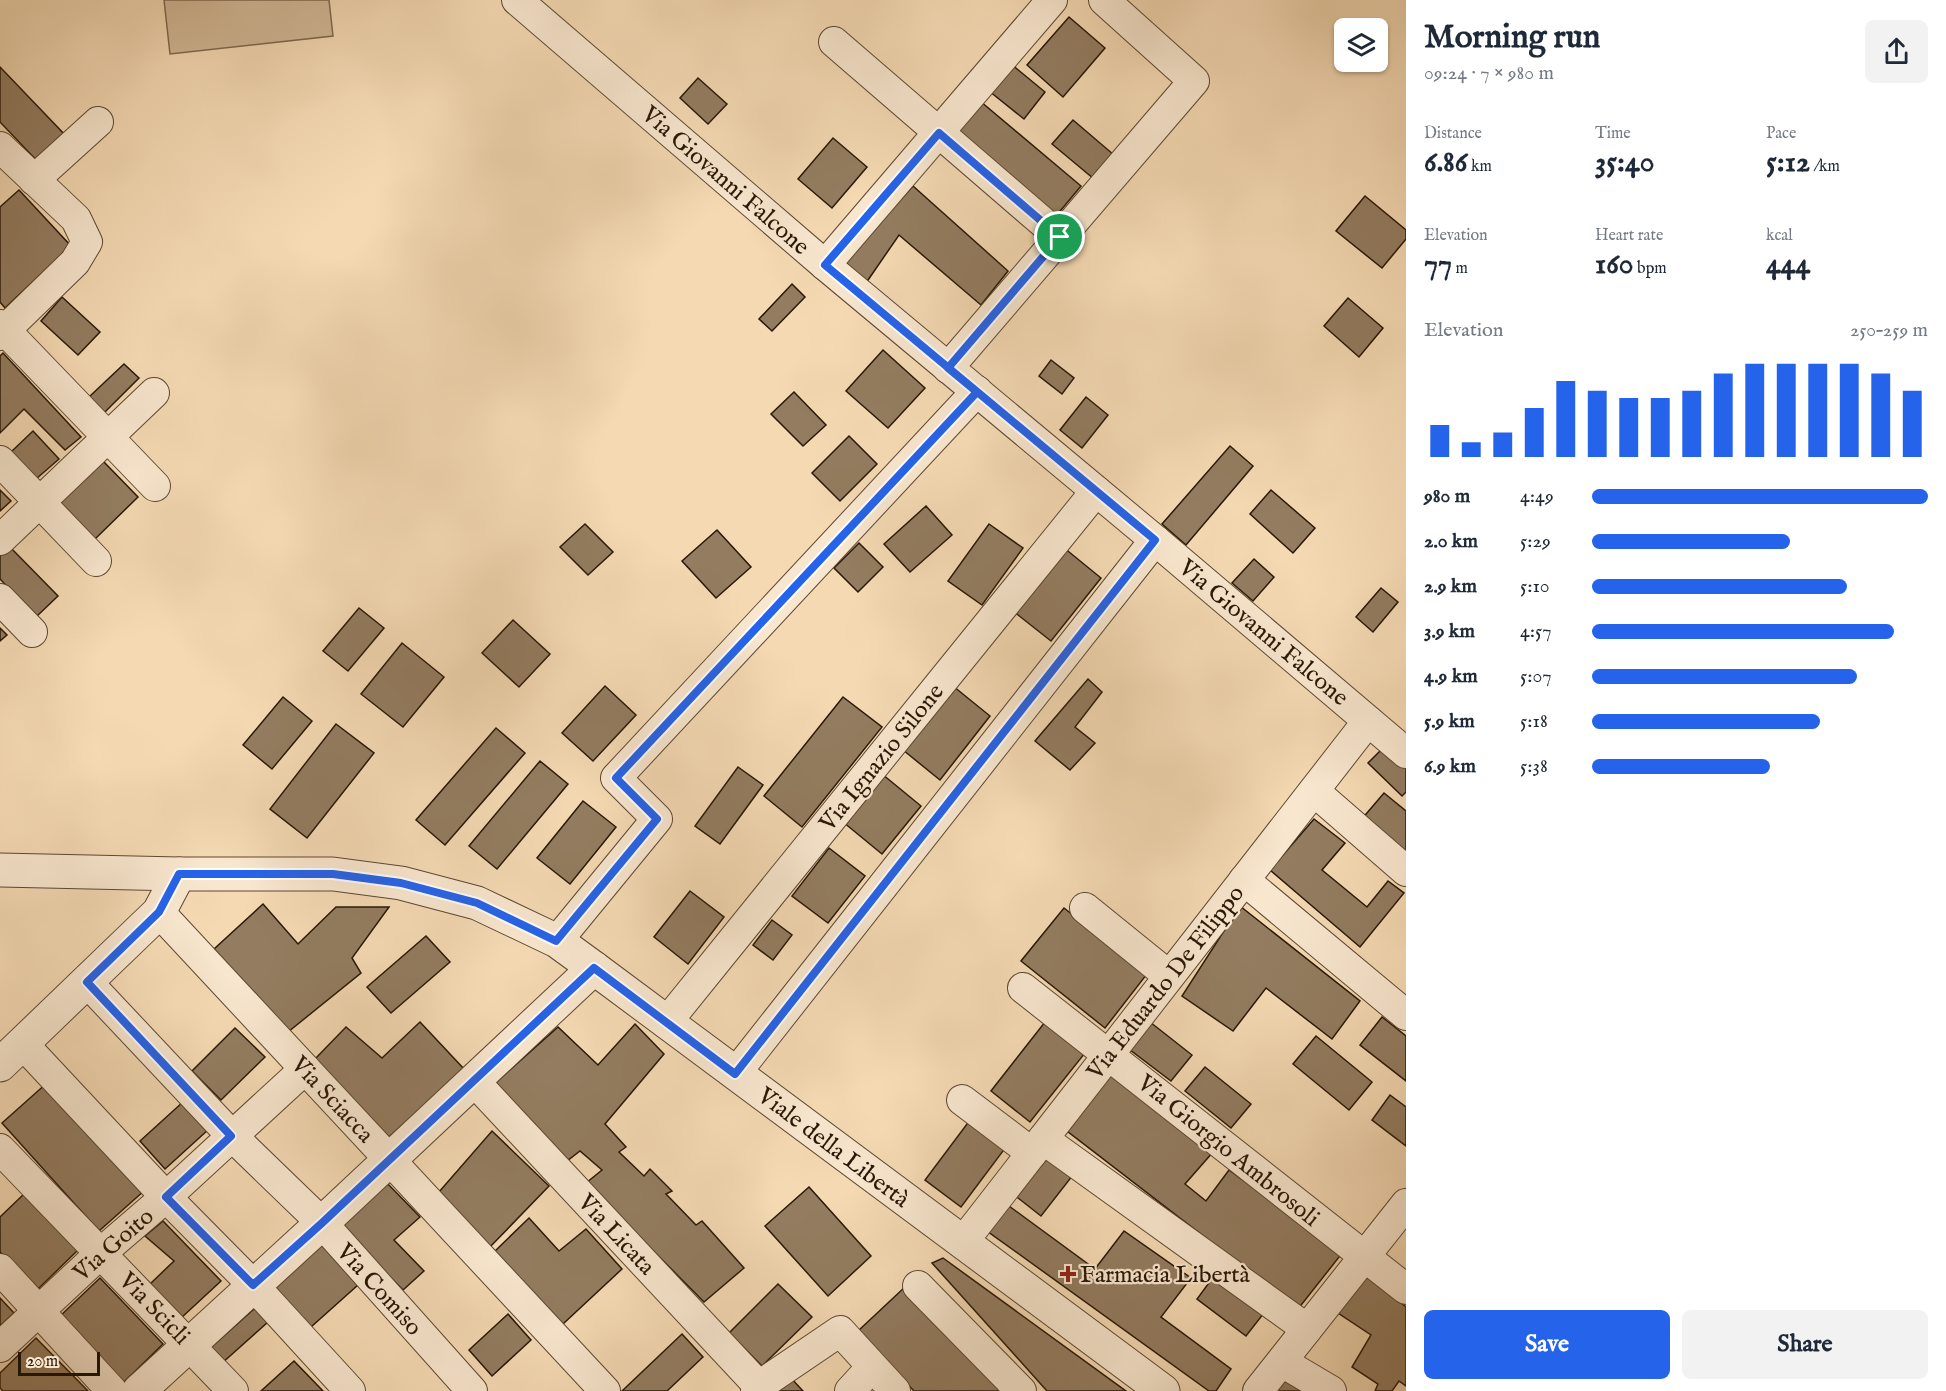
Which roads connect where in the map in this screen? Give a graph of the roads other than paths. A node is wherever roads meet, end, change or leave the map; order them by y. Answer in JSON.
{"nodes":[{"id":1,"x":517,"y":0,"type":"edge"},
{"id":2,"x":1052,"y":0,"type":"edge"},
{"id":3,"x":1104,"y":0,"type":"edge"},
{"id":4,"x":834,"y":42,"type":"dead end"},
{"id":5,"x":98,"y":122,"type":"dead end"},
{"id":6,"x":939,"y":133,"type":"junction"},
{"id":7,"x":0,"y":147,"type":"edge"},
{"id":8,"x":34,"y":180,"type":"junction"},
{"id":9,"x":1060,"y":237,"type":"junction"},
{"id":10,"x":825,"y":265,"type":"junction"},
{"id":11,"x":2,"y":330,"type":"edge"},
{"id":12,"x":948,"y":368,"type":"junction"},
{"id":13,"x":977,"y":392,"type":"junction"},
{"id":14,"x":154,"y":393,"type":"dead end"},
{"id":15,"x":108,"y":437,"type":"junction"},
{"id":16,"x":0,"y":461,"type":"edge"},
{"id":17,"x":155,"y":486,"type":"dead end"},
{"id":18,"x":1096,"y":491,"type":"junction"},
{"id":19,"x":39,"y":502,"type":"junction"},
{"id":20,"x":0,"y":540,"type":"edge"},
{"id":21,"x":1155,"y":540,"type":"junction"},
{"id":22,"x":96,"y":561,"type":"dead end"},
{"id":23,"x":0,"y":599,"type":"edge"},
{"id":24,"x":32,"y":632,"type":"dead end"},
{"id":25,"x":1368,"y":721,"type":"junction"},
{"id":26,"x":1406,"y":753,"type":"edge"},
{"id":27,"x":1314,"y":791,"type":"junction"},
{"id":28,"x":0,"y":870,"type":"edge"},
{"id":29,"x":1406,"y":871,"type":"edge"},
{"id":30,"x":179,"y":874,"type":"junction"},
{"id":31,"x":1244,"y":880,"type":"junction"},
{"id":32,"x":1085,"y":908,"type":"dead end"},
{"id":33,"x":159,"y":912,"type":"junction"},
{"id":34,"x":556,"y":941,"type":"junction"},
{"id":35,"x":594,"y":968,"type":"junction"},
{"id":36,"x":1169,"y":976,"type":"junction"},
{"id":37,"x":87,"y":982,"type":"junction"},
{"id":38,"x":1023,"y":988,"type":"dead end"},
{"id":39,"x":1406,"y":1015,"type":"edge"},
{"id":40,"x":666,"y":1023,"type":"junction"},
{"id":41,"x":11,"y":1054,"type":"edge"},
{"id":42,"x":1109,"y":1054,"type":"junction"},
{"id":43,"x":305,"y":1069,"type":"junction"},
{"id":44,"x":735,"y":1074,"type":"junction"},
{"id":45,"x":474,"y":1081,"type":"junction"},
{"id":46,"x":962,"y":1100,"type":"dead end"},
{"id":47,"x":231,"y":1136,"type":"junction"},
{"id":48,"x":1037,"y":1146,"type":"junction"},
{"id":49,"x":0,"y":1149,"type":"edge"},
{"id":50,"x":390,"y":1159,"type":"junction"},
{"id":51,"x":166,"y":1197,"type":"junction"},
{"id":52,"x":1406,"y":1204,"type":"edge"},
{"id":53,"x":322,"y":1223,"type":"junction"},
{"id":54,"x":962,"y":1242,"type":"junction"},
{"id":55,"x":102,"y":1252,"type":"junction"},
{"id":56,"x":1364,"y":1257,"type":"junction"},
{"id":57,"x":0,"y":1269,"type":"edge"},
{"id":58,"x":253,"y":1285,"type":"junction"},
{"id":59,"x":918,"y":1286,"type":"dead end"},
{"id":60,"x":1406,"y":1289,"type":"edge"},
{"id":61,"x":39,"y":1310,"type":"junction"},
{"id":62,"x":1307,"y":1329,"type":"junction"},
{"id":63,"x":189,"y":1344,"type":"junction"},
{"id":64,"x":0,"y":1347,"type":"edge"},
{"id":65,"x":1281,"y":1362,"type":"junction"},
{"id":66,"x":872,"y":1367,"type":"junction"},
{"id":67,"x":757,"y":1389,"type":"edge"},
{"id":68,"x":112,"y":1391,"type":"edge"},
{"id":69,"x":139,"y":1391,"type":"edge"},
{"id":70,"x":233,"y":1391,"type":"edge"},
{"id":71,"x":350,"y":1391,"type":"edge"},
{"id":72,"x":472,"y":1391,"type":"edge"},
{"id":73,"x":604,"y":1391,"type":"edge"},
{"id":74,"x":850,"y":1391,"type":"edge"},
{"id":75,"x":895,"y":1391,"type":"edge"},
{"id":76,"x":1021,"y":1391,"type":"edge"},
{"id":77,"x":1163,"y":1391,"type":"edge"},
{"id":78,"x":1258,"y":1391,"type":"edge"},
{"id":79,"x":1331,"y":1391,"type":"edge"}],
"edges":[{"from":1,"to":10,"type":"street","name":"Via Giovanni Falcone"},
{"from":2,"to":6,"type":"street"},
{"from":3,"to":9,"type":"street"},
{"from":4,"to":6,"type":"street"},
{"from":5,"to":8,"type":"street"},
{"from":6,"to":9,"type":"street"},
{"from":6,"to":10,"type":"street"},
{"from":7,"to":8,"type":"street"},
{"from":8,"to":11,"type":"street"},
{"from":9,"to":12,"type":"street"},
{"from":10,"to":12,"type":"street","name":"Via Giovanni Falcone"},
{"from":11,"to":15,"type":"street"},
{"from":12,"to":13,"type":"street","name":"Via Giovanni Falcone"},
{"from":13,"to":18,"type":"street","name":"Via Giovanni Falcone"},
{"from":13,"to":34,"type":"street"},
{"from":14,"to":15,"type":"street"},
{"from":15,"to":17,"type":"street"},
{"from":15,"to":19,"type":"street"},
{"from":16,"to":19,"type":"street"},
{"from":18,"to":21,"type":"street","name":"Via Giovanni Falcone"},
{"from":18,"to":40,"type":"street","name":"Via Ignazio Silone"},
{"from":19,"to":20,"type":"street"},
{"from":19,"to":22,"type":"street"},
{"from":21,"to":25,"type":"street","name":"Via Giovanni Falcone"},
{"from":21,"to":44,"type":"street"},
{"from":23,"to":24,"type":"street"},
{"from":25,"to":26,"type":"street","name":"Via Giovanni Falcone"},
{"from":25,"to":27,"type":"street","name":"Via Eduardo De Filippo"},
{"from":27,"to":29,"type":"street"},
{"from":27,"to":31,"type":"street","name":"Via Eduardo De Filippo"},
{"from":28,"to":30,"type":"street","name":"Viale della Libertà"},
{"from":30,"to":33,"type":"street"},
{"from":30,"to":34,"type":"street","name":"Viale della Libertà"},
{"from":31,"to":36,"type":"street","name":"Via Eduardo De Filippo"},
{"from":31,"to":39,"type":"street"},
{"from":32,"to":36,"type":"street"},
{"from":33,"to":37,"type":"street"},
{"from":33,"to":43,"type":"street","name":"Via Sciacca"},
{"from":34,"to":35,"type":"street","name":"Viale della Libertà"},
{"from":35,"to":40,"type":"street","name":"Viale della Libertà"},
{"from":35,"to":45,"type":"street"},
{"from":36,"to":42,"type":"street","name":"Via Eduardo De Filippo"},
{"from":37,"to":41,"type":"street"},
{"from":37,"to":47,"type":"street","name":"Via Comiso"},
{"from":38,"to":42,"type":"street","name":"Via Giorgio Ambrosoli"},
{"from":40,"to":44,"type":"street","name":"Viale della Libertà"},
{"from":41,"to":51,"type":"street"},
{"from":42,"to":48,"type":"street","name":"Via Eduardo De Filippo"},
{"from":42,"to":56,"type":"street","name":"Via Giorgio Ambrosoli"},
{"from":43,"to":47,"type":"street","name":"Via Goito"},
{"from":43,"to":50,"type":"street","name":"Via Sciacca"},
{"from":44,"to":54,"type":"street","name":"Viale della Libertà"},
{"from":45,"to":50,"type":"street"},
{"from":45,"to":67,"type":"street","name":"Via Licata"},
{"from":46,"to":48,"type":"street"},
{"from":47,"to":51,"type":"street","name":"Via Goito"},
{"from":47,"to":53,"type":"street","name":"Via Comiso"},
{"from":48,"to":54,"type":"street","name":"Via Eduardo De Filippo"},
{"from":48,"to":62,"type":"street"},
{"from":49,"to":55,"type":"street","name":"Via Scicli"},
{"from":50,"to":53,"type":"street"},
{"from":50,"to":73,"type":"street","name":"Via Sciacca"},
{"from":51,"to":55,"type":"street","name":"Via Goito"},
{"from":51,"to":58,"type":"street"},
{"from":52,"to":56,"type":"street"},
{"from":53,"to":58,"type":"street"},
{"from":53,"to":72,"type":"street","name":"Via Comiso"},
{"from":54,"to":77,"type":"street","name":"Viale della Libertà"},
{"from":55,"to":61,"type":"street","name":"Via Goito"},
{"from":55,"to":63,"type":"street","name":"Via Scicli"},
{"from":56,"to":60,"type":"street","name":"Via Giorgio Ambrosoli"},
{"from":56,"to":62,"type":"street"},
{"from":57,"to":61,"type":"street"},
{"from":58,"to":63,"type":"street"},
{"from":58,"to":71,"type":"street"},
{"from":59,"to":76,"type":"street"},
{"from":61,"to":64,"type":"street","name":"Via Goito"},
{"from":61,"to":68,"type":"street"},
{"from":62,"to":65,"type":"street"},
{"from":63,"to":69,"type":"street"},
{"from":63,"to":70,"type":"street","name":"Via Scicli"},
{"from":65,"to":78,"type":"street"},
{"from":65,"to":79,"type":"street"},
{"from":66,"to":67,"type":"street"},
{"from":66,"to":74,"type":"street"},
{"from":66,"to":75,"type":"street"}]}
